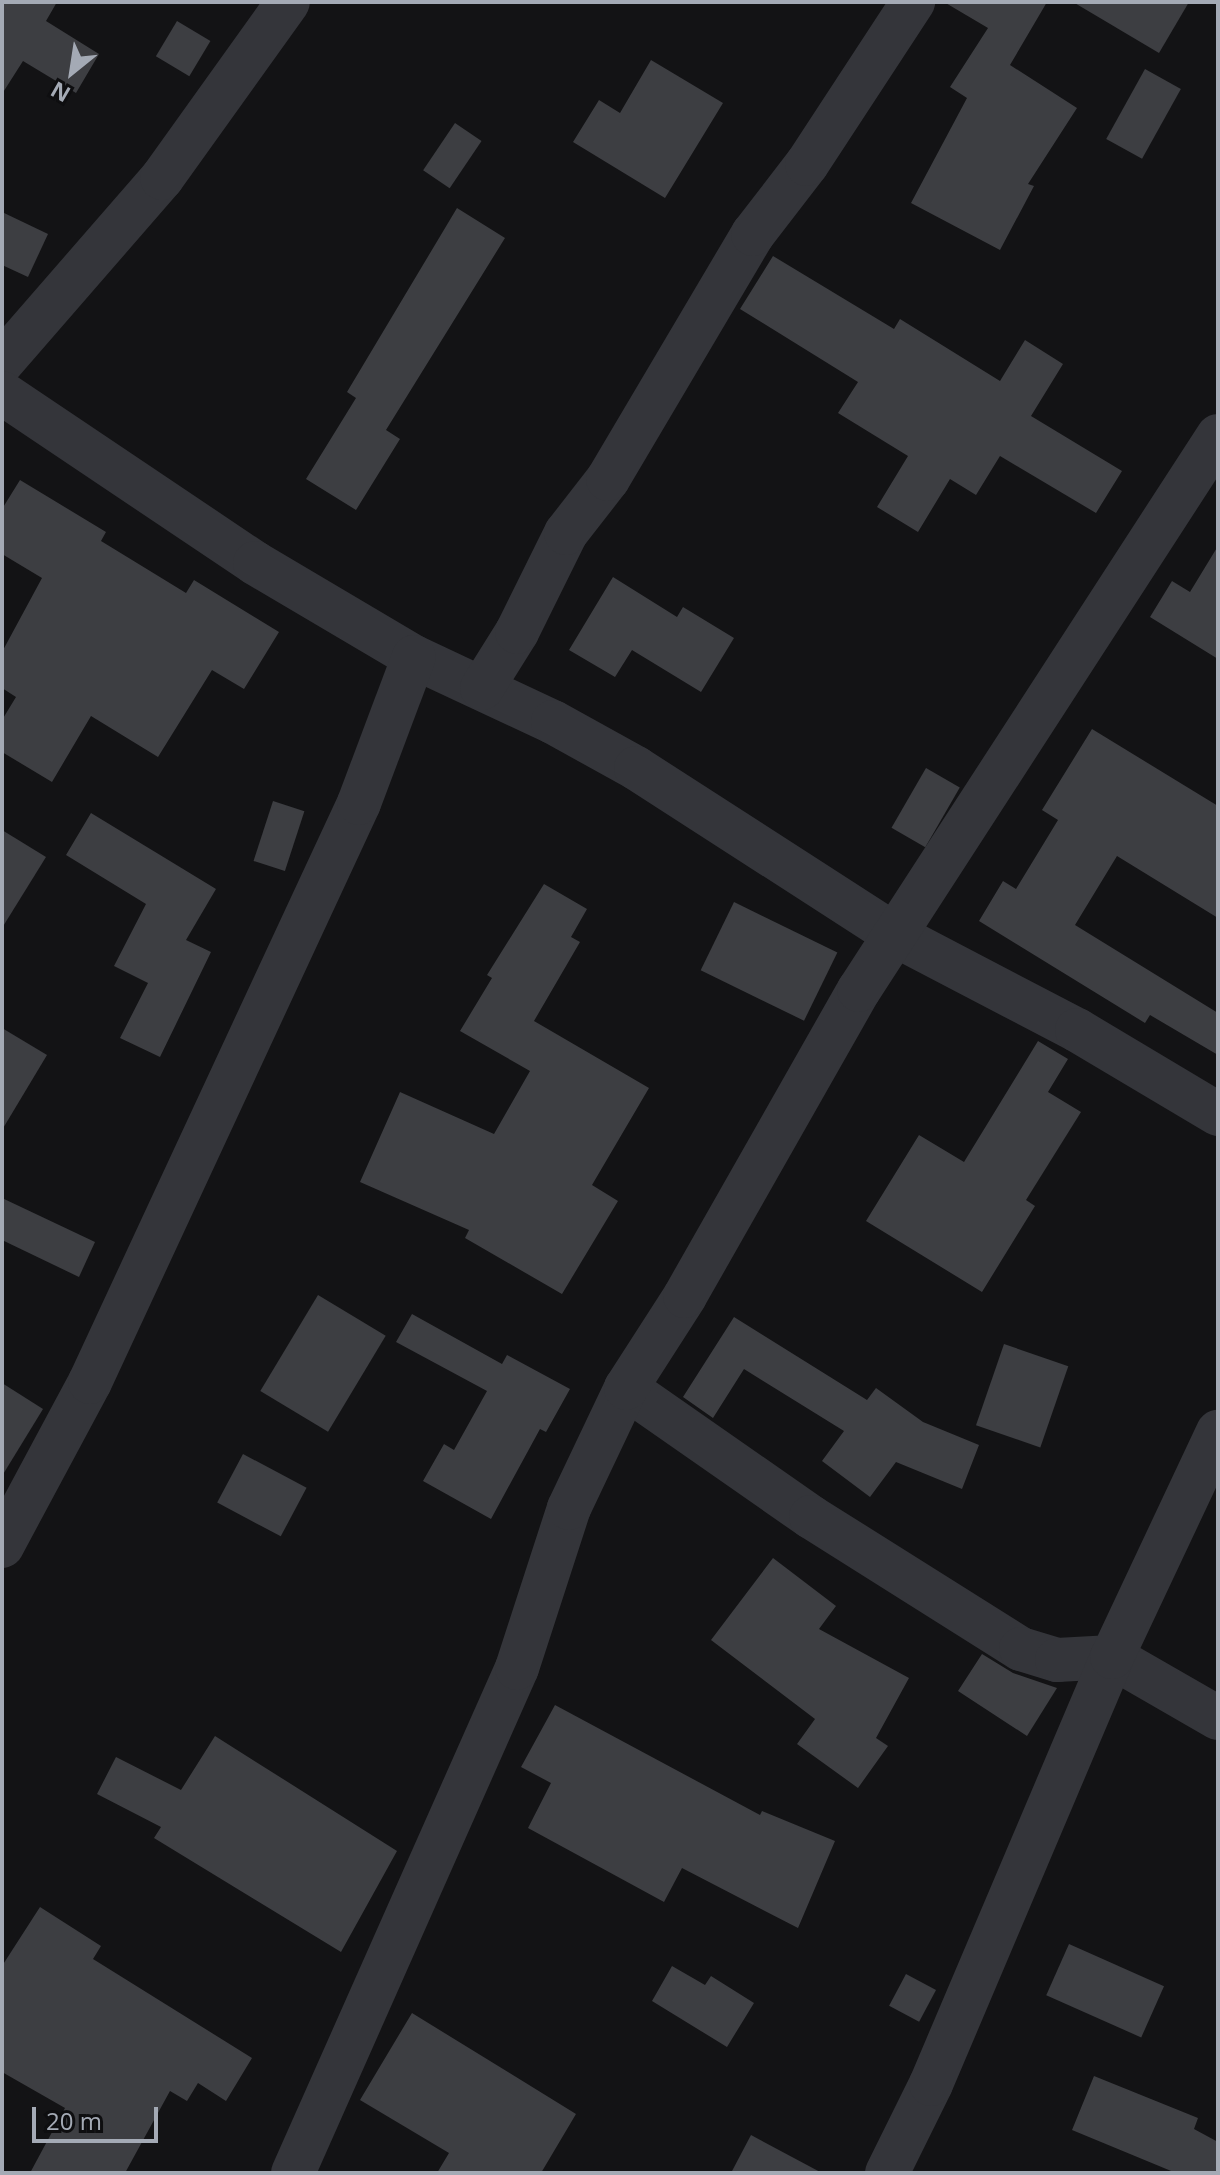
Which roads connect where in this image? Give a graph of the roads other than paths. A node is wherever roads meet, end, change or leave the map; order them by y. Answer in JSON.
{"nodes":[{"id":1,"x":288,"y":2,"type":"edge"},
{"id":2,"x":913,"y":2,"type":"edge"},
{"id":3,"x":2,"y":362,"type":"edge"},
{"id":4,"x":2,"y":393,"type":"edge"},
{"id":5,"x":1218,"y":436,"type":"edge"},
{"id":6,"x":414,"y":657,"type":"junction"},
{"id":7,"x":482,"y":688,"type":"junction"},
{"id":8,"x":897,"y":936,"type":"junction"},
{"id":9,"x":1218,"y":1114,"type":"edge"},
{"id":10,"x":626,"y":1388,"type":"junction"},
{"id":11,"x":1218,"y":1432,"type":"edge"},
{"id":12,"x":2,"y":1546,"type":"edge"},
{"id":13,"x":1112,"y":1657,"type":"junction"},
{"id":14,"x":1218,"y":1718,"type":"edge"},
{"id":15,"x":293,"y":2173,"type":"edge"},
{"id":16,"x":887,"y":2173,"type":"edge"}],
"edges":[{"from":1,"to":3,"type":"street"},
{"from":2,"to":7,"type":"street"},
{"from":4,"to":6,"type":"street"},
{"from":5,"to":8,"type":"street"},
{"from":6,"to":7,"type":"street"},
{"from":6,"to":12,"type":"street"},
{"from":7,"to":8,"type":"street"},
{"from":8,"to":9,"type":"street"},
{"from":8,"to":10,"type":"street"},
{"from":10,"to":13,"type":"street"},
{"from":10,"to":15,"type":"street"},
{"from":11,"to":13,"type":"street"},
{"from":13,"to":14,"type":"street"},
{"from":13,"to":16,"type":"street"}]}
